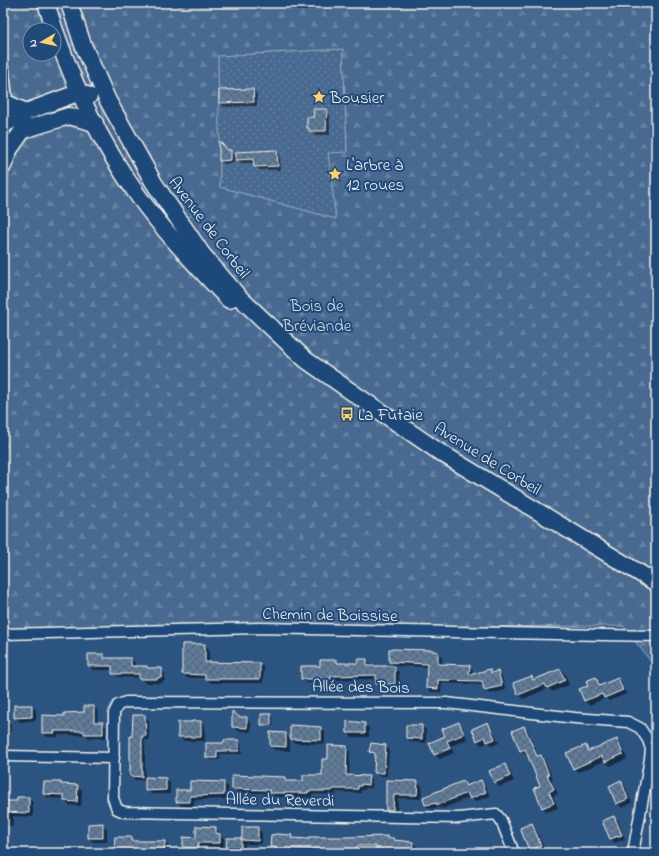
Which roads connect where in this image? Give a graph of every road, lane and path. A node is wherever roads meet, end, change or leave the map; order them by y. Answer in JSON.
{"nodes":[{"id":1,"x":46,"y":3,"type":"edge"},
{"id":2,"x":69,"y":3,"type":"edge"},
{"id":3,"x":68,"y":66,"type":"junction"},
{"id":4,"x":3,"y":71,"type":"edge"},
{"id":5,"x":97,"y":77,"type":"junction"},
{"id":6,"x":57,"y":100,"type":"junction"},
{"id":7,"x":89,"y":105,"type":"junction"},
{"id":8,"x":4,"y":118,"type":"edge"},
{"id":9,"x":23,"y":130,"type":"junction"},
{"id":10,"x":3,"y":144,"type":"edge"},
{"id":11,"x":3,"y":166,"type":"edge"},
{"id":12,"x":202,"y":254,"type":"junction"},
{"id":13,"x":438,"y":451,"type":"junction"},
{"id":14,"x":656,"y":583,"type":"edge"},
{"id":15,"x":3,"y":634,"type":"edge"},
{"id":16,"x":656,"y":636,"type":"edge"},
{"id":17,"x":3,"y":756,"type":"edge"},
{"id":18,"x":114,"y":758,"type":"junction"},
{"id":19,"x":514,"y":853,"type":"edge"},
{"id":20,"x":633,"y":853,"type":"edge"}],
"edges":[{"from":1,"to":3,"type":"main road"},
{"from":2,"to":5,"type":"main road","name":"Avenue de Corbeil"},
{"from":3,"to":6,"type":"main road"},
{"from":3,"to":7,"type":"main road"},
{"from":4,"to":8,"type":"street"},
{"from":5,"to":7,"type":"main road"},
{"from":5,"to":12,"type":"main road","name":"Avenue de Corbeil"},
{"from":6,"to":7,"type":"main road"},
{"from":6,"to":8,"type":"main road"},
{"from":7,"to":9,"type":"main road"},
{"from":7,"to":12,"type":"main road"},
{"from":7,"to":13,"type":"main road"},
{"from":8,"to":9,"type":"main road"},
{"from":8,"to":10,"type":"street"},
{"from":9,"to":11,"type":"main road"},
{"from":12,"to":13,"type":"main road","name":"Avenue de Corbeil"},
{"from":13,"to":14,"type":"main road","name":"Avenue de Corbeil"},
{"from":15,"to":16,"type":"street","name":"Chemin de Boissise"},
{"from":17,"to":18,"type":"street"},
{"from":18,"to":19,"type":"street","name":"Allée du Reverdi"},
{"from":18,"to":20,"type":"street","name":"Allée des Bois"}]}
